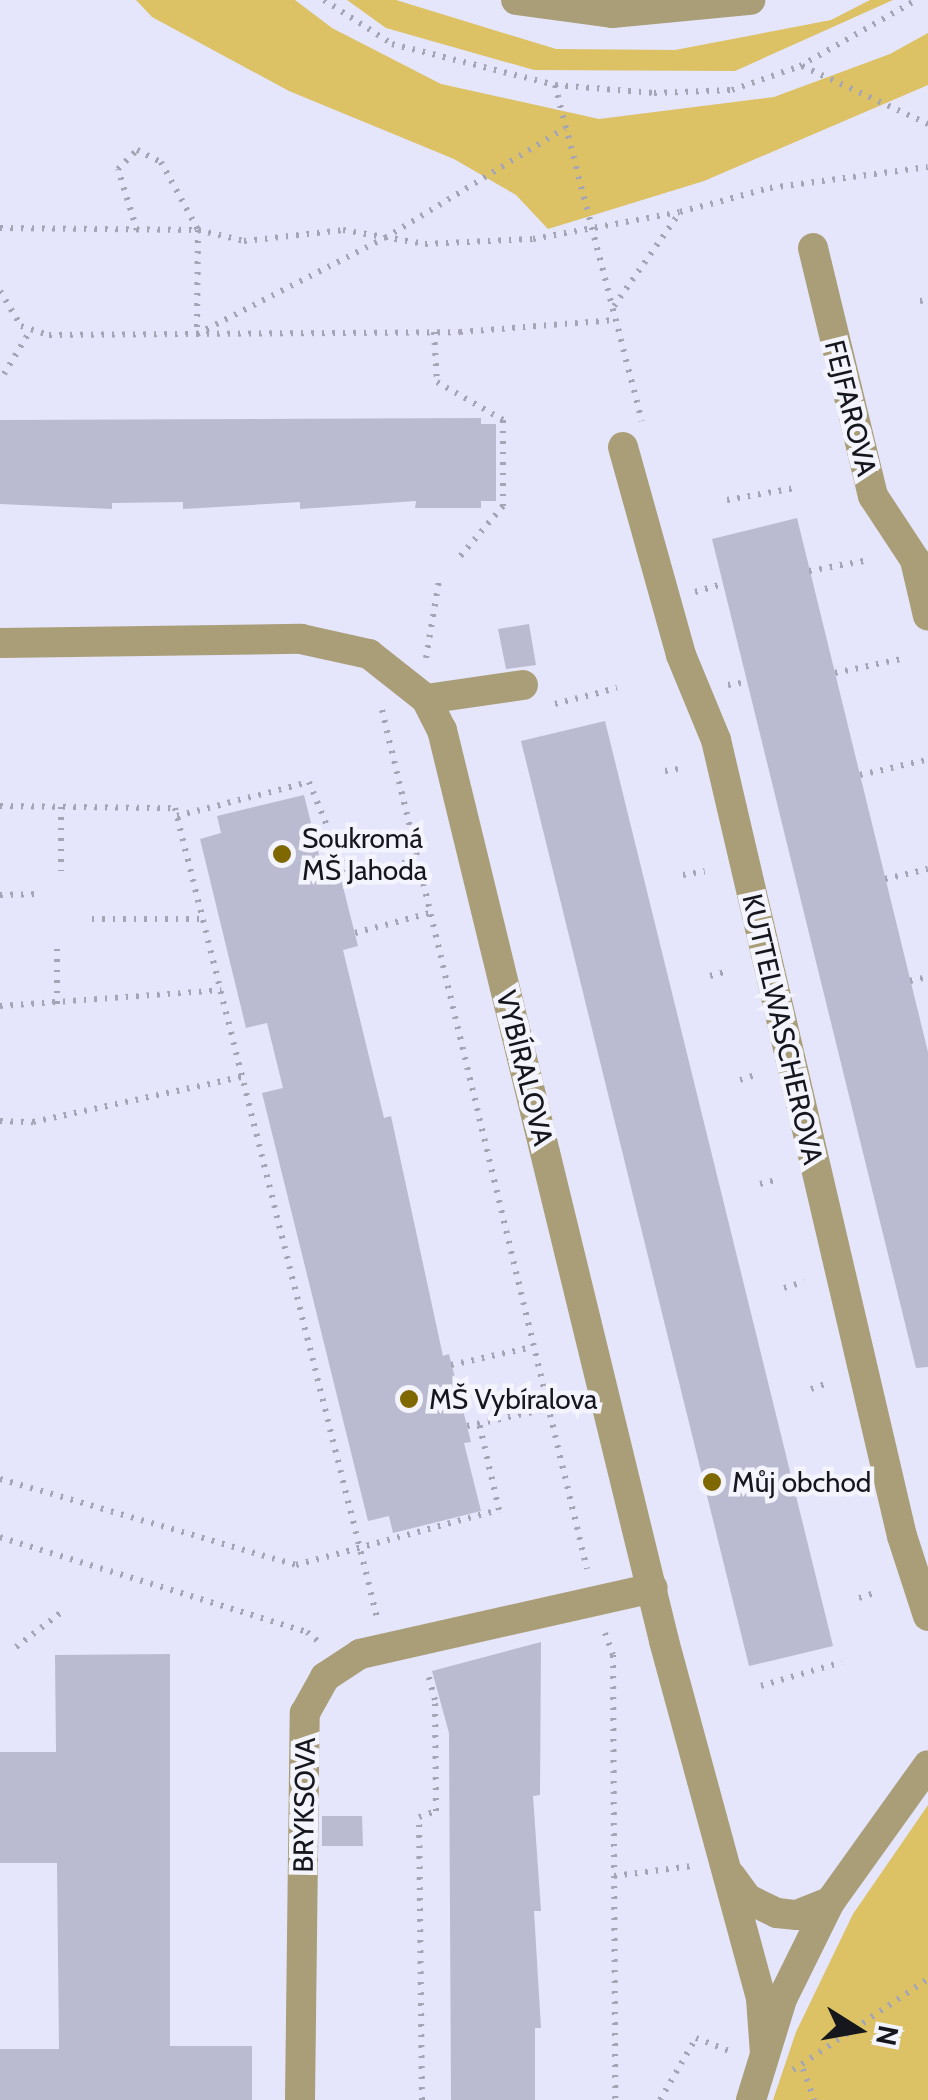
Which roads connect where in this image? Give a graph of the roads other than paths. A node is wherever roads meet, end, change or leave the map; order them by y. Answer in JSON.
{"nodes":[{"id":1,"x":516,"y":0,"type":"edge"},
{"id":2,"x":750,"y":0,"type":"edge"},
{"id":3,"x":813,"y":248,"type":"dead end"},
{"id":4,"x":633,"y":436,"type":"road end"},
{"id":5,"x":928,"y":616,"type":"edge"},
{"id":6,"x":0,"y":643,"type":"edge"},
{"id":7,"x":523,"y":686,"type":"dead end"},
{"id":8,"x":426,"y":699,"type":"junction"},
{"id":9,"x":918,"y":1556,"type":"edge"},
{"id":10,"x":653,"y":1588,"type":"junction"},
{"id":11,"x":928,"y":1616,"type":"edge"},
{"id":12,"x":928,"y":1765,"type":"edge"},
{"id":13,"x":725,"y":1863,"type":"junction"},
{"id":14,"x":830,"y":1902,"type":"junction"},
{"id":15,"x":763,"y":2058,"type":"junction"},
{"id":16,"x":300,"y":2100,"type":"edge"},
{"id":17,"x":751,"y":2100,"type":"edge"}],
"edges":[{"from":1,"to":2,"type":"street"},
{"from":3,"to":5,"type":"street","name":"FEJFAROVA"},
{"from":4,"to":9,"type":"street","name":"KUTTELWASCHEROVA"},
{"from":6,"to":8,"type":"street","name":"VYBÍRALOVA"},
{"from":7,"to":8,"type":"street"},
{"from":8,"to":10,"type":"street","name":"VYBÍRALOVA"},
{"from":9,"to":11,"type":"street","name":"KUTTELWASCHEROVA"},
{"from":10,"to":13,"type":"street","name":"VYBÍRALOVA"},
{"from":10,"to":16,"type":"street","name":"BRYKSOVA"},
{"from":12,"to":14,"type":"street"},
{"from":13,"to":14,"type":"street"},
{"from":13,"to":15,"type":"street","name":"VYBÍRALOVA"},
{"from":14,"to":15,"type":"street"},
{"from":15,"to":17,"type":"street"}]}
